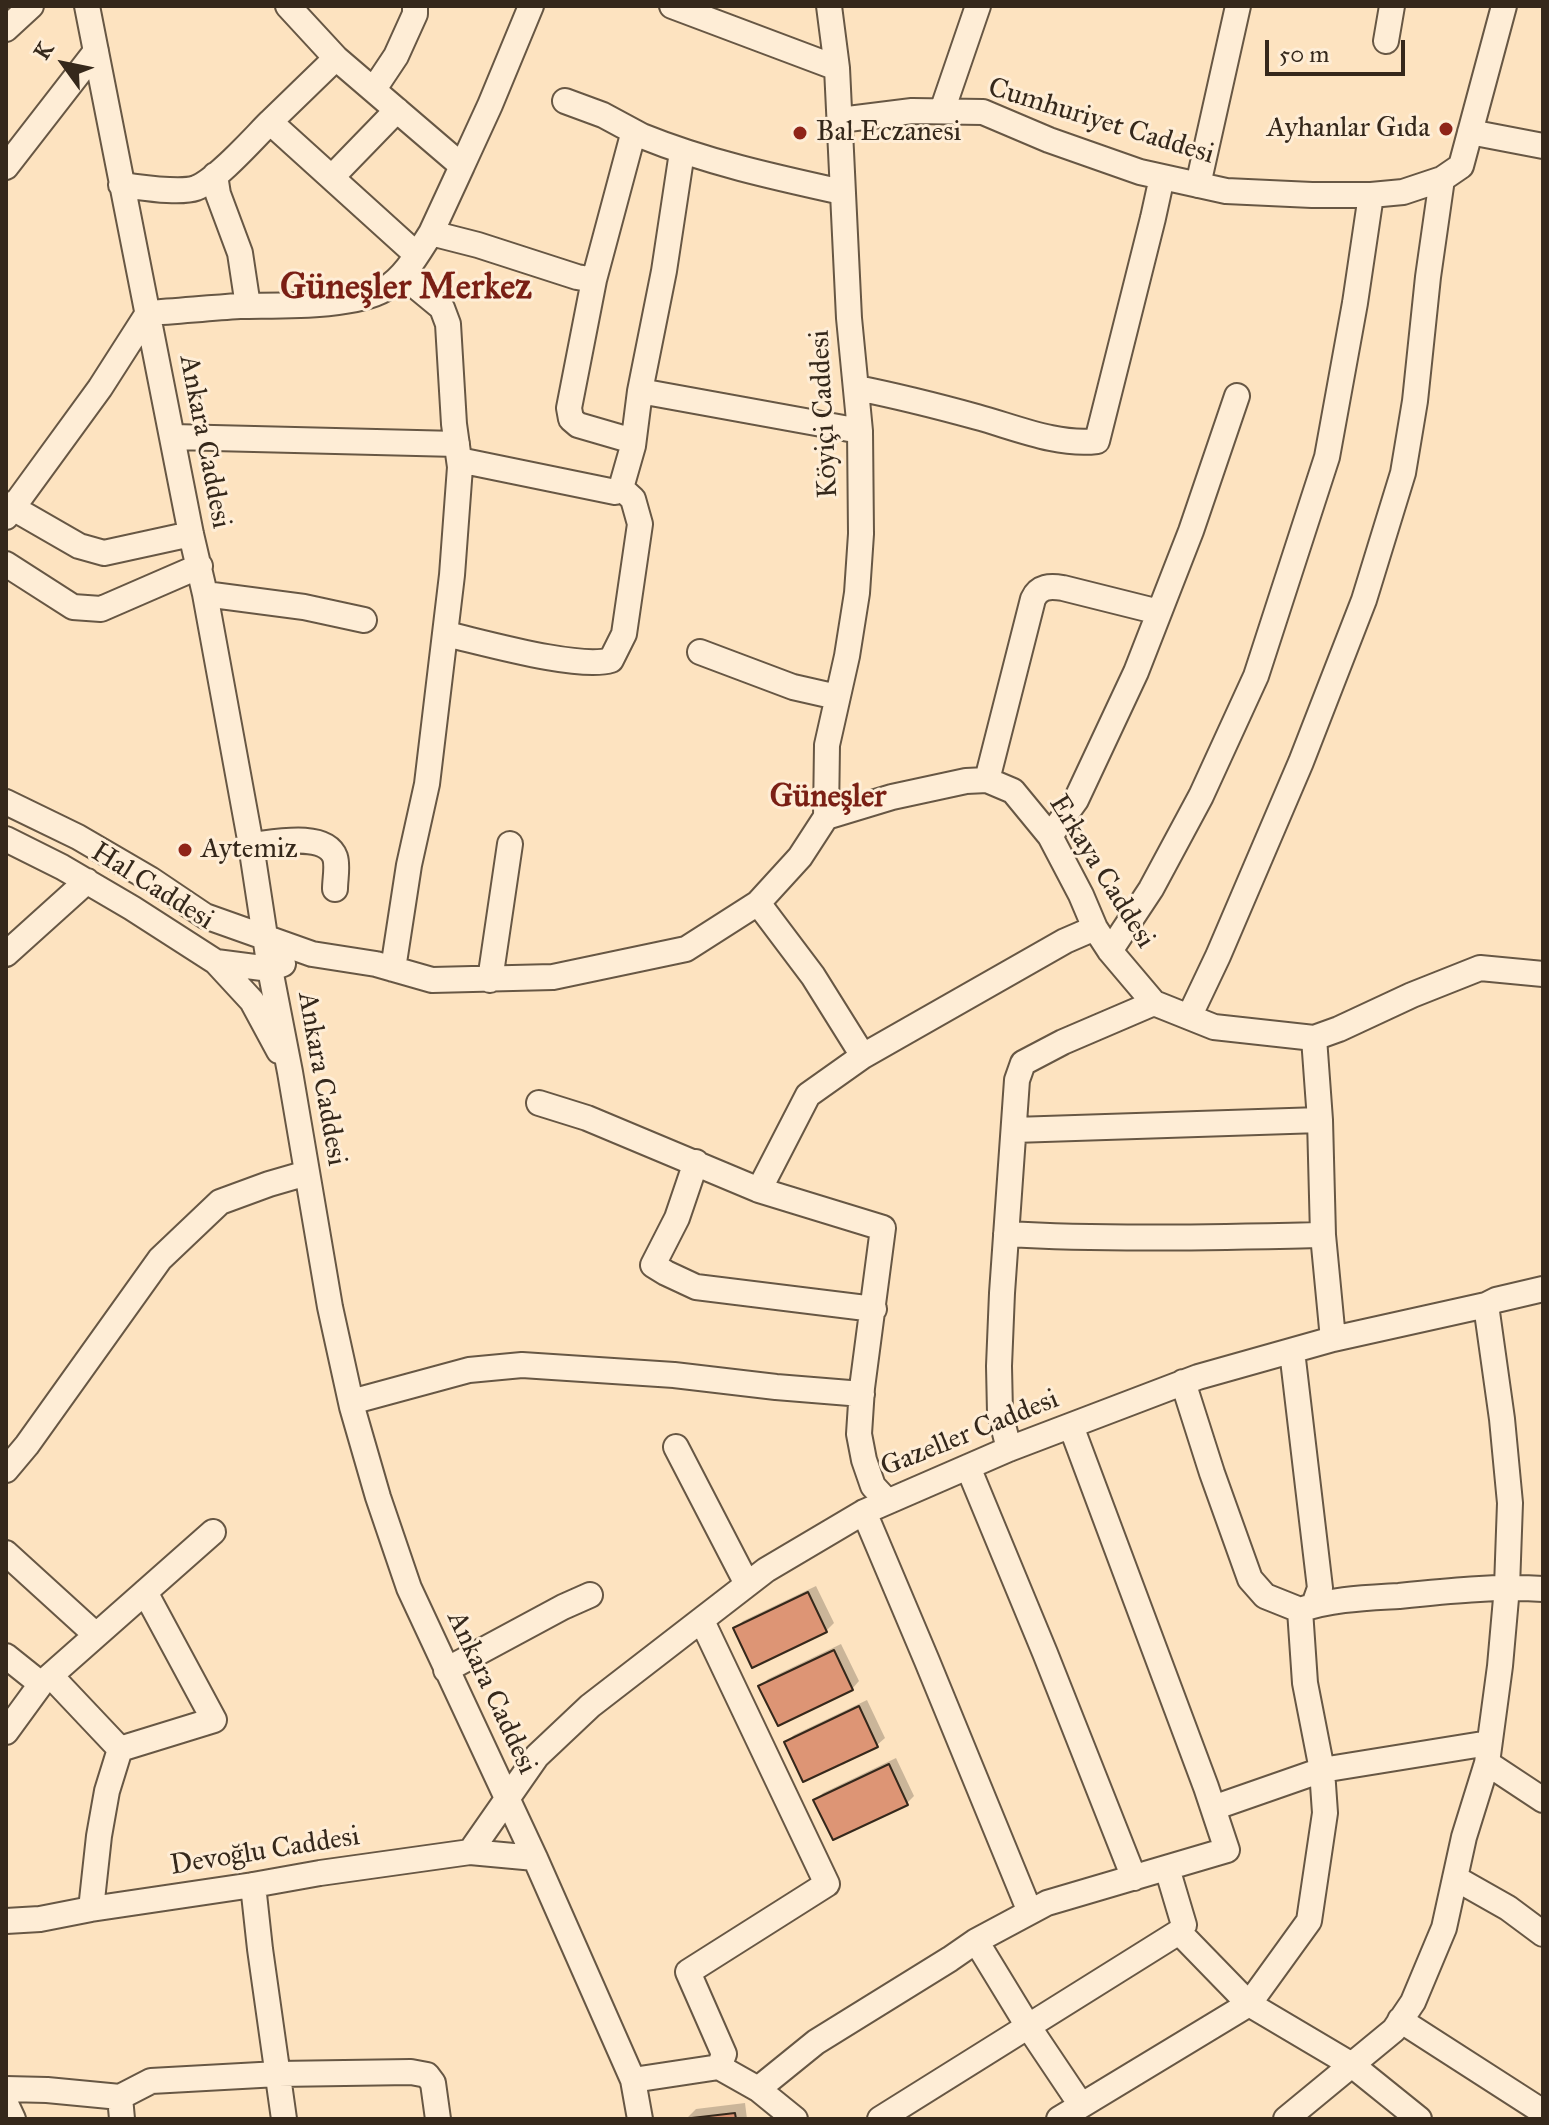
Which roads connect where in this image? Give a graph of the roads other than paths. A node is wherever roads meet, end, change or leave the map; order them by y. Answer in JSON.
{"nodes":[{"id":1,"x":31,"y":6,"type":"edge"},
{"id":2,"x":87,"y":6,"type":"edge"},
{"id":3,"x":288,"y":6,"type":"edge"},
{"id":4,"x":415,"y":6,"type":"edge"},
{"id":5,"x":531,"y":6,"type":"edge"},
{"id":6,"x":672,"y":6,"type":"edge"},
{"id":7,"x":829,"y":6,"type":"edge"},
{"id":8,"x":978,"y":6,"type":"edge"},
{"id":9,"x":1238,"y":6,"type":"edge"},
{"id":10,"x":1392,"y":6,"type":"edge"},
{"id":11,"x":1504,"y":6,"type":"edge"},
{"id":12,"x":6,"y":29,"type":"edge"},
{"id":13,"x":1386,"y":41,"type":"dead end"},
{"id":14,"x":96,"y":51,"type":"junction"},
{"id":15,"x":336,"y":58,"type":"junction"},
{"id":16,"x":837,"y":68,"type":"junction"},
{"id":17,"x":374,"y":89,"type":"junction"},
{"id":18,"x":565,"y":101,"type":"dead end"},
{"id":19,"x":397,"y":110,"type":"junction"},
{"id":20,"x":942,"y":111,"type":"junction"},
{"id":21,"x":840,"y":120,"type":"junction"},
{"id":22,"x":270,"y":122,"type":"junction"},
{"id":23,"x":1470,"y":132,"type":"junction"},
{"id":24,"x":642,"y":136,"type":"junction"},
{"id":25,"x":1543,"y":146,"type":"edge"},
{"id":26,"x":682,"y":152,"type":"junction"},
{"id":27,"x":462,"y":166,"type":"junction"},
{"id":28,"x":6,"y":167,"type":"edge"},
{"id":29,"x":215,"y":175,"type":"junction"},
{"id":30,"x":332,"y":177,"type":"junction"},
{"id":31,"x":1162,"y":177,"type":"junction"},
{"id":32,"x":1442,"y":179,"type":"junction"},
{"id":33,"x":121,"y":185,"type":"junction"},
{"id":34,"x":1198,"y":185,"type":"junction"},
{"id":35,"x":842,"y":192,"type":"junction"},
{"id":36,"x":1371,"y":195,"type":"junction"},
{"id":37,"x":431,"y":233,"type":"junction"},
{"id":38,"x":409,"y":265,"type":"junction"},
{"id":39,"x":594,"y":280,"type":"junction"},
{"id":40,"x":248,"y":306,"type":"junction"},
{"id":41,"x":148,"y":313,"type":"junction"},
{"id":42,"x":857,"y":388,"type":"junction"},
{"id":43,"x":640,"y":391,"type":"junction"},
{"id":44,"x":1237,"y":396,"type":"dead end"},
{"id":45,"x":860,"y":431,"type":"junction"},
{"id":46,"x":173,"y":437,"type":"junction"},
{"id":47,"x":633,"y":441,"type":"junction"},
{"id":48,"x":458,"y":452,"type":"junction"},
{"id":49,"x":621,"y":488,"type":"junction"},
{"id":50,"x":8,"y":510,"type":"edge"},
{"id":51,"x":191,"y":534,"type":"junction"},
{"id":52,"x":6,"y":564,"type":"edge"},
{"id":53,"x":200,"y":566,"type":"junction"},
{"id":54,"x":205,"y":594,"type":"junction"},
{"id":55,"x":1159,"y":612,"type":"junction"},
{"id":56,"x":364,"y":620,"type":"dead end"},
{"id":57,"x":446,"y":634,"type":"junction"},
{"id":58,"x":700,"y":652,"type":"dead end"},
{"id":59,"x":837,"y":697,"type":"junction"},
{"id":60,"x":987,"y":780,"type":"junction"},
{"id":61,"x":6,"y":802,"type":"edge"},
{"id":62,"x":826,"y":817,"type":"junction"},
{"id":63,"x":1050,"y":836,"type":"junction"},
{"id":64,"x":6,"y":839,"type":"edge"},
{"id":65,"x":510,"y":844,"type":"dead end"},
{"id":66,"x":251,"y":845,"type":"junction"},
{"id":67,"x":87,"y":881,"type":"junction"},
{"id":68,"x":335,"y":889,"type":"dead end"},
{"id":69,"x":758,"y":903,"type":"junction"},
{"id":70,"x":1095,"y":928,"type":"junction"},
{"id":71,"x":266,"y":939,"type":"junction"},
{"id":72,"x":1110,"y":951,"type":"junction"},
{"id":73,"x":6,"y":954,"type":"edge"},
{"id":74,"x":312,"y":954,"type":"junction"},
{"id":75,"x":216,"y":962,"type":"junction"},
{"id":76,"x":270,"y":969,"type":"junction"},
{"id":77,"x":393,"y":969,"type":"junction"},
{"id":78,"x":1543,"y":974,"type":"edge"},
{"id":79,"x":490,"y":980,"type":"junction"},
{"id":80,"x":1154,"y":1003,"type":"junction"},
{"id":81,"x":1189,"y":1017,"type":"junction"},
{"id":82,"x":1314,"y":1038,"type":"junction"},
{"id":83,"x":863,"y":1056,"type":"junction"},
{"id":84,"x":290,"y":1072,"type":"junction"},
{"id":85,"x":539,"y":1103,"type":"dead end"},
{"id":86,"x":1320,"y":1120,"type":"junction"},
{"id":87,"x":1014,"y":1130,"type":"junction"},
{"id":88,"x":696,"y":1162,"type":"junction"},
{"id":89,"x":307,"y":1173,"type":"junction"},
{"id":90,"x":759,"y":1190,"type":"junction"},
{"id":91,"x":1006,"y":1234,"type":"junction"},
{"id":92,"x":1323,"y":1235,"type":"junction"},
{"id":93,"x":1543,"y":1289,"type":"edge"},
{"id":94,"x":1486,"y":1305,"type":"junction"},
{"id":95,"x":874,"y":1309,"type":"junction"},
{"id":96,"x":1333,"y":1339,"type":"junction"},
{"id":97,"x":1292,"y":1351,"type":"junction"},
{"id":98,"x":1183,"y":1382,"type":"junction"},
{"id":99,"x":862,"y":1394,"type":"junction"},
{"id":100,"x":351,"y":1402,"type":"junction"},
{"id":101,"x":1071,"y":1426,"type":"junction"},
{"id":102,"x":676,"y":1447,"type":"dead end"},
{"id":103,"x":1009,"y":1449,"type":"junction"},
{"id":104,"x":968,"y":1467,"type":"junction"},
{"id":105,"x":6,"y":1470,"type":"edge"},
{"id":106,"x":887,"y":1501,"type":"junction"},
{"id":107,"x":864,"y":1512,"type":"junction"},
{"id":108,"x":213,"y":1532,"type":"dead end"},
{"id":109,"x":6,"y":1553,"type":"edge"},
{"id":110,"x":747,"y":1584,"type":"junction"},
{"id":111,"x":1507,"y":1587,"type":"junction"},
{"id":112,"x":1543,"y":1589,"type":"edge"},
{"id":113,"x":145,"y":1592,"type":"junction"},
{"id":114,"x":590,"y":1595,"type":"dead end"},
{"id":115,"x":1307,"y":1607,"type":"junction"},
{"id":116,"x":702,"y":1621,"type":"junction"},
{"id":117,"x":96,"y":1635,"type":"junction"},
{"id":118,"x":6,"y":1656,"type":"edge"},
{"id":119,"x":446,"y":1670,"type":"junction"},
{"id":120,"x":46,"y":1680,"type":"junction"},
{"id":121,"x":6,"y":1732,"type":"edge"},
{"id":122,"x":120,"y":1749,"type":"junction"},
{"id":123,"x":1488,"y":1753,"type":"junction"},
{"id":124,"x":1322,"y":1770,"type":"junction"},
{"id":125,"x":506,"y":1797,"type":"junction"},
{"id":126,"x":1543,"y":1800,"type":"edge"},
{"id":127,"x":1213,"y":1808,"type":"junction"},
{"id":128,"x":470,"y":1852,"type":"junction"},
{"id":129,"x":535,"y":1858,"type":"junction"},
{"id":130,"x":1167,"y":1868,"type":"junction"},
{"id":131,"x":1134,"y":1878,"type":"junction"},
{"id":132,"x":1455,"y":1878,"type":"junction"},
{"id":133,"x":253,"y":1885,"type":"junction"},
{"id":134,"x":91,"y":1909,"type":"junction"},
{"id":135,"x":1030,"y":1912,"type":"junction"},
{"id":136,"x":6,"y":1921,"type":"edge"},
{"id":137,"x":1179,"y":1932,"type":"junction"},
{"id":138,"x":1543,"y":1934,"type":"edge"},
{"id":139,"x":976,"y":1941,"type":"junction"},
{"id":140,"x":1249,"y":2004,"type":"junction"},
{"id":141,"x":1400,"y":2020,"type":"junction"},
{"id":142,"x":1029,"y":2027,"type":"junction"},
{"id":143,"x":1352,"y":2065,"type":"junction"},
{"id":144,"x":719,"y":2067,"type":"junction"},
{"id":145,"x":278,"y":2074,"type":"junction"},
{"id":146,"x":633,"y":2080,"type":"junction"},
{"id":147,"x":6,"y":2089,"type":"edge"},
{"id":148,"x":758,"y":2089,"type":"junction"},
{"id":149,"x":6,"y":2104,"type":"edge"},
{"id":150,"x":1081,"y":2105,"type":"junction"},
{"id":151,"x":121,"y":2108,"type":"edge"},
{"id":152,"x":1543,"y":2112,"type":"edge"},
{"id":153,"x":13,"y":2119,"type":"edge"},
{"id":154,"x":284,"y":2119,"type":"edge"},
{"id":155,"x":438,"y":2119,"type":"edge"},
{"id":156,"x":640,"y":2119,"type":"edge"},
{"id":157,"x":795,"y":2119,"type":"edge"},
{"id":158,"x":880,"y":2119,"type":"edge"},
{"id":159,"x":1059,"y":2119,"type":"edge"},
{"id":160,"x":1286,"y":2119,"type":"edge"},
{"id":161,"x":1419,"y":2119,"type":"edge"}],
"edges":[{"from":1,"to":12,"type":"street"},
{"from":2,"to":14,"type":"street","name":"Ankara Caddesi"},
{"from":3,"to":15,"type":"street"},
{"from":4,"to":17,"type":"street"},
{"from":5,"to":27,"type":"street"},
{"from":6,"to":16,"type":"street"},
{"from":7,"to":16,"type":"street","name":"Köyiçi Caddesi"},
{"from":8,"to":20,"type":"street"},
{"from":9,"to":34,"type":"street"},
{"from":10,"to":13,"type":"street"},
{"from":11,"to":23,"type":"street"},
{"from":14,"to":28,"type":"street"},
{"from":14,"to":33,"type":"street","name":"Ankara Caddesi"},
{"from":15,"to":17,"type":"street"},
{"from":15,"to":22,"type":"street"},
{"from":16,"to":21,"type":"street","name":"Köyiçi Caddesi"},
{"from":17,"to":19,"type":"street"},
{"from":18,"to":24,"type":"street"},
{"from":19,"to":27,"type":"street"},
{"from":19,"to":30,"type":"street"},
{"from":20,"to":21,"type":"street","name":"Cumhuriyet Caddesi"},
{"from":20,"to":31,"type":"street","name":"Cumhuriyet Caddesi"},
{"from":21,"to":35,"type":"street","name":"Köyiçi Caddesi"},
{"from":22,"to":29,"type":"street"},
{"from":22,"to":30,"type":"street"},
{"from":23,"to":25,"type":"street"},
{"from":23,"to":32,"type":"street"},
{"from":24,"to":26,"type":"street"},
{"from":24,"to":39,"type":"street"},
{"from":26,"to":35,"type":"street"},
{"from":26,"to":43,"type":"street"},
{"from":27,"to":37,"type":"street"},
{"from":29,"to":33,"type":"street"},
{"from":29,"to":40,"type":"street"},
{"from":30,"to":38,"type":"street"},
{"from":31,"to":34,"type":"street","name":"Cumhuriyet Caddesi"},
{"from":31,"to":42,"type":"street"},
{"from":32,"to":36,"type":"street","name":"Cumhuriyet Caddesi"},
{"from":32,"to":81,"type":"street"},
{"from":33,"to":41,"type":"street","name":"Ankara Caddesi"},
{"from":34,"to":36,"type":"street","name":"Cumhuriyet Caddesi"},
{"from":35,"to":42,"type":"street","name":"Köyiçi Caddesi"},
{"from":36,"to":72,"type":"street"},
{"from":37,"to":38,"type":"street"},
{"from":37,"to":39,"type":"street"},
{"from":38,"to":40,"type":"street"},
{"from":38,"to":48,"type":"street"},
{"from":39,"to":47,"type":"street"},
{"from":40,"to":41,"type":"street"},
{"from":41,"to":46,"type":"street","name":"Ankara Caddesi"},
{"from":41,"to":50,"type":"street"},
{"from":42,"to":45,"type":"street","name":"Köyiçi Caddesi"},
{"from":43,"to":45,"type":"street"},
{"from":43,"to":47,"type":"street"},
{"from":44,"to":55,"type":"street"},
{"from":45,"to":59,"type":"street","name":"Köyiçi Caddesi"},
{"from":46,"to":48,"type":"street"},
{"from":46,"to":51,"type":"street","name":"Ankara Caddesi"},
{"from":47,"to":49,"type":"street"},
{"from":48,"to":49,"type":"street"},
{"from":48,"to":57,"type":"street"},
{"from":49,"to":57,"type":"street"},
{"from":50,"to":51,"type":"street"},
{"from":51,"to":53,"type":"street","name":"Ankara Caddesi"},
{"from":52,"to":53,"type":"street"},
{"from":53,"to":54,"type":"street","name":"Ankara Caddesi"},
{"from":54,"to":56,"type":"street"},
{"from":54,"to":66,"type":"street","name":"Ankara Caddesi"},
{"from":55,"to":60,"type":"street"},
{"from":55,"to":63,"type":"street"},
{"from":57,"to":77,"type":"street"},
{"from":58,"to":59,"type":"street"},
{"from":59,"to":62,"type":"street","name":"Köyiçi Caddesi"},
{"from":60,"to":62,"type":"street"},
{"from":60,"to":63,"type":"street","name":"Erkaya Caddesi"},
{"from":61,"to":71,"type":"street","name":"Hal Caddesi"},
{"from":62,"to":69,"type":"street"},
{"from":63,"to":70,"type":"street","name":"Erkaya Caddesi"},
{"from":64,"to":67,"type":"street","name":"Hal Caddesi"},
{"from":65,"to":79,"type":"street"},
{"from":66,"to":68,"type":"street"},
{"from":66,"to":71,"type":"street","name":"Ankara Caddesi"},
{"from":67,"to":73,"type":"street"},
{"from":67,"to":75,"type":"street","name":"Hal Caddesi"},
{"from":69,"to":79,"type":"street"},
{"from":69,"to":83,"type":"street"},
{"from":70,"to":72,"type":"street","name":"Erkaya Caddesi"},
{"from":70,"to":83,"type":"street"},
{"from":71,"to":74,"type":"street","name":"Hal Caddesi"},
{"from":71,"to":76,"type":"street","name":"Ankara Caddesi"},
{"from":72,"to":80,"type":"street","name":"Erkaya Caddesi"},
{"from":74,"to":76,"type":"street"},
{"from":74,"to":77,"type":"street"},
{"from":75,"to":76,"type":"street","name":"Hal Caddesi"},
{"from":75,"to":84,"type":"street"},
{"from":76,"to":84,"type":"street","name":"Ankara Caddesi"},
{"from":77,"to":79,"type":"street"},
{"from":78,"to":82,"type":"street","name":"Erkaya Caddesi"},
{"from":80,"to":81,"type":"street","name":"Erkaya Caddesi"},
{"from":80,"to":87,"type":"street"},
{"from":81,"to":82,"type":"street","name":"Erkaya Caddesi"},
{"from":82,"to":86,"type":"street"},
{"from":83,"to":90,"type":"street"},
{"from":84,"to":89,"type":"street","name":"Ankara Caddesi"},
{"from":85,"to":88,"type":"street"},
{"from":86,"to":87,"type":"street"},
{"from":86,"to":92,"type":"street"},
{"from":87,"to":91,"type":"street"},
{"from":88,"to":90,"type":"street"},
{"from":88,"to":95,"type":"street"},
{"from":89,"to":100,"type":"street","name":"Ankara Caddesi"},
{"from":89,"to":105,"type":"street"},
{"from":90,"to":95,"type":"street"},
{"from":91,"to":92,"type":"street"},
{"from":91,"to":103,"type":"street"},
{"from":92,"to":96,"type":"street"},
{"from":93,"to":94,"type":"street","name":"Gazeller Caddesi"},
{"from":94,"to":96,"type":"street","name":"Gazeller Caddesi"},
{"from":94,"to":111,"type":"street"},
{"from":95,"to":99,"type":"street"},
{"from":96,"to":97,"type":"street","name":"Gazeller Caddesi"},
{"from":97,"to":98,"type":"street","name":"Gazeller Caddesi"},
{"from":97,"to":115,"type":"street"},
{"from":98,"to":101,"type":"street","name":"Gazeller Caddesi"},
{"from":98,"to":115,"type":"street"},
{"from":99,"to":100,"type":"street"},
{"from":99,"to":106,"type":"street"},
{"from":100,"to":119,"type":"street","name":"Ankara Caddesi"},
{"from":101,"to":103,"type":"street","name":"Gazeller Caddesi"},
{"from":101,"to":127,"type":"street"},
{"from":102,"to":110,"type":"street"},
{"from":103,"to":104,"type":"street","name":"Gazeller Caddesi"},
{"from":104,"to":106,"type":"street","name":"Gazeller Caddesi"},
{"from":104,"to":131,"type":"street"},
{"from":106,"to":107,"type":"street","name":"Gazeller Caddesi"},
{"from":107,"to":110,"type":"street","name":"Gazeller Caddesi"},
{"from":107,"to":135,"type":"street"},
{"from":108,"to":113,"type":"street"},
{"from":109,"to":117,"type":"street"},
{"from":110,"to":116,"type":"street","name":"Gazeller Caddesi"},
{"from":111,"to":112,"type":"street"},
{"from":111,"to":115,"type":"street"},
{"from":111,"to":123,"type":"street"},
{"from":113,"to":117,"type":"street"},
{"from":113,"to":122,"type":"street"},
{"from":114,"to":119,"type":"street"},
{"from":115,"to":124,"type":"street"},
{"from":116,"to":125,"type":"street","name":"Gazeller Caddesi"},
{"from":116,"to":144,"type":"street"},
{"from":117,"to":120,"type":"street"},
{"from":118,"to":120,"type":"street"},
{"from":119,"to":125,"type":"street","name":"Ankara Caddesi"},
{"from":120,"to":121,"type":"street"},
{"from":120,"to":122,"type":"street"},
{"from":122,"to":134,"type":"street"},
{"from":123,"to":124,"type":"street"},
{"from":123,"to":126,"type":"street"},
{"from":123,"to":132,"type":"street"},
{"from":124,"to":127,"type":"street"},
{"from":124,"to":140,"type":"street"},
{"from":125,"to":128,"type":"street","name":"Gazeller Caddesi"},
{"from":125,"to":129,"type":"street","name":"Ankara Caddesi"},
{"from":127,"to":130,"type":"street"},
{"from":128,"to":129,"type":"street","name":"Devoğlu Caddesi"},
{"from":128,"to":133,"type":"street","name":"Devoğlu Caddesi"},
{"from":129,"to":146,"type":"street","name":"Ankara Caddesi"},
{"from":130,"to":131,"type":"street"},
{"from":130,"to":137,"type":"street"},
{"from":131,"to":135,"type":"street"},
{"from":132,"to":138,"type":"street"},
{"from":132,"to":141,"type":"street"},
{"from":133,"to":134,"type":"street","name":"Devoğlu Caddesi"},
{"from":133,"to":145,"type":"street"},
{"from":134,"to":136,"type":"street","name":"Devoğlu Caddesi"},
{"from":135,"to":139,"type":"street"},
{"from":137,"to":140,"type":"street"},
{"from":137,"to":142,"type":"street"},
{"from":139,"to":142,"type":"street"},
{"from":139,"to":148,"type":"street"},
{"from":140,"to":143,"type":"street"},
{"from":140,"to":150,"type":"street"},
{"from":141,"to":143,"type":"street"},
{"from":141,"to":152,"type":"street"},
{"from":142,"to":150,"type":"street"},
{"from":142,"to":158,"type":"street"},
{"from":143,"to":160,"type":"street"},
{"from":143,"to":161,"type":"street"},
{"from":144,"to":146,"type":"street"},
{"from":144,"to":148,"type":"street"},
{"from":145,"to":151,"type":"street"},
{"from":145,"to":154,"type":"street"},
{"from":145,"to":155,"type":"street"},
{"from":146,"to":156,"type":"street","name":"Ankara Caddesi"},
{"from":147,"to":151,"type":"street"},
{"from":148,"to":157,"type":"street"},
{"from":149,"to":153,"type":"street"},
{"from":150,"to":159,"type":"street"}]}
